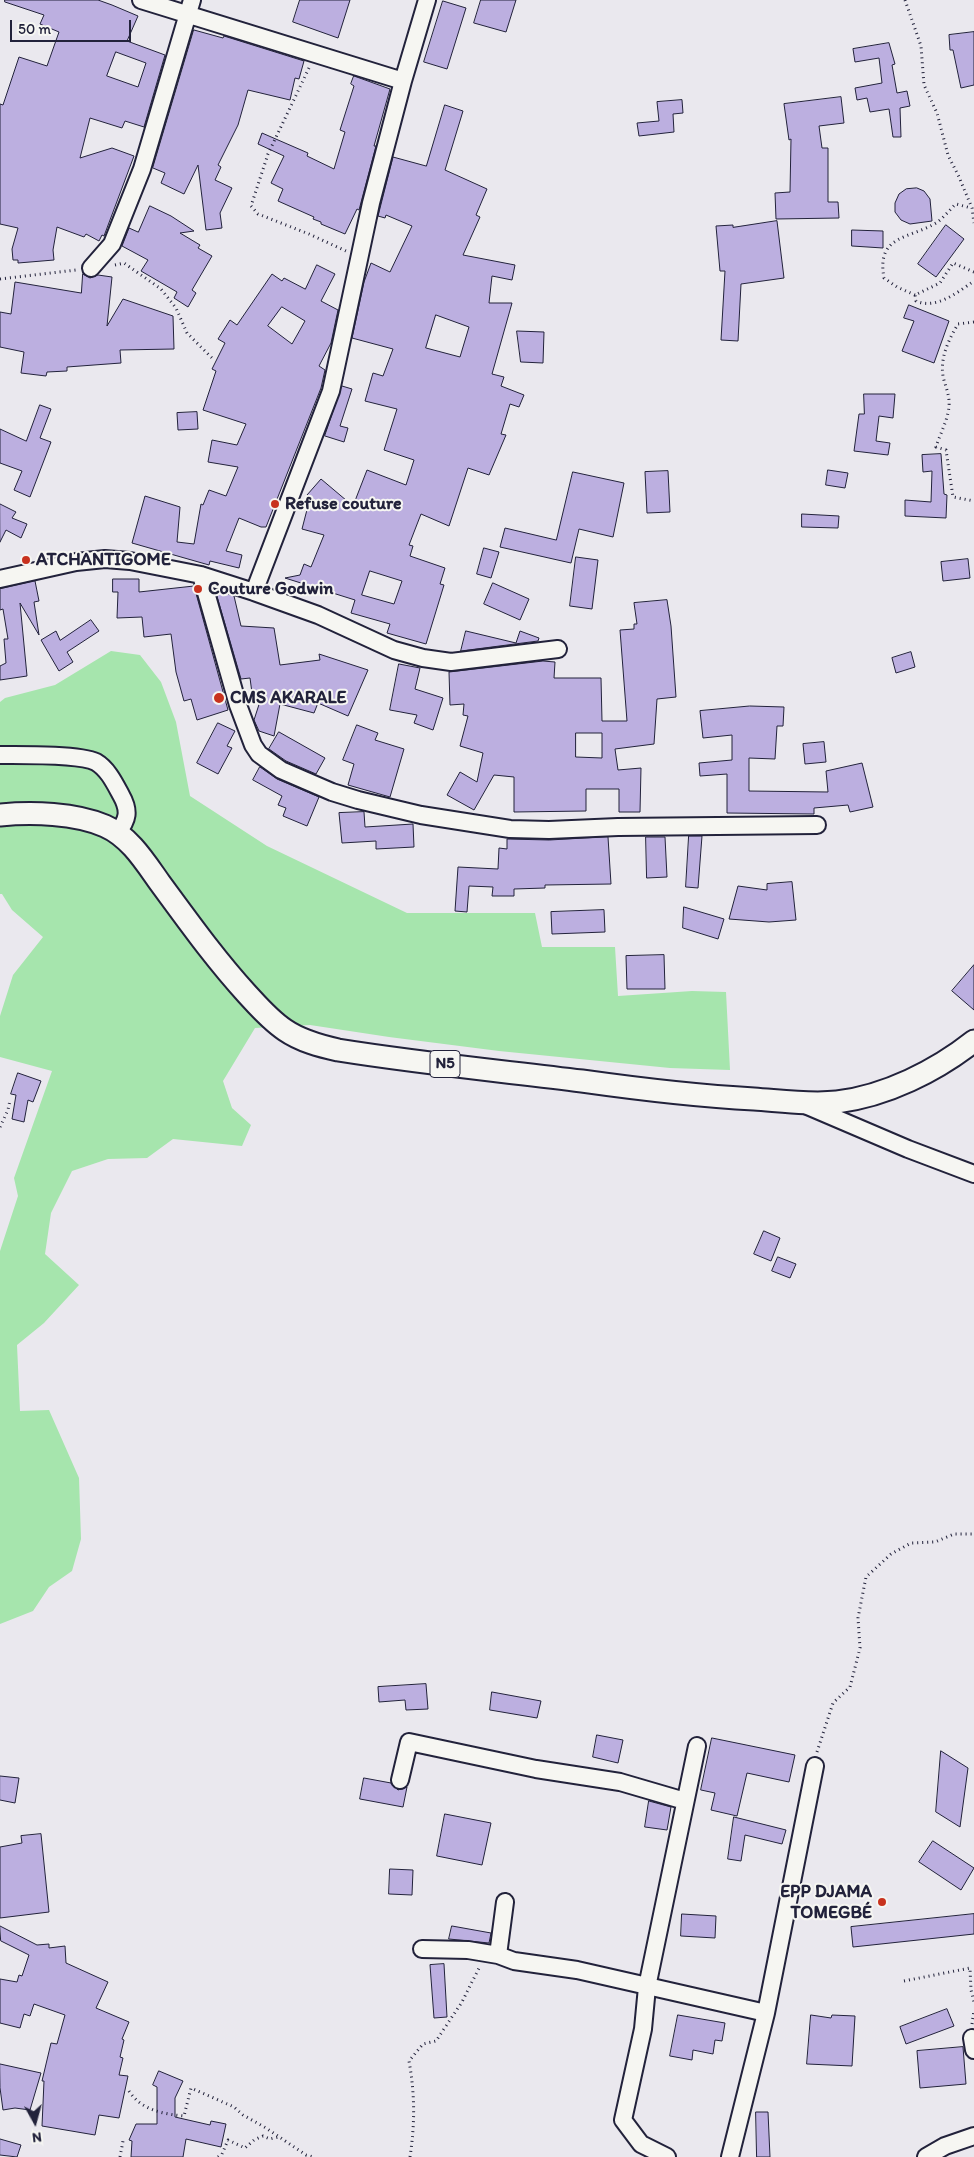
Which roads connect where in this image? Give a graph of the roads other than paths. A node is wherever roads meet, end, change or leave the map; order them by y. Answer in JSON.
{"nodes":[{"id":1,"x":141,"y":0,"type":"edge"},
{"id":2,"x":426,"y":0,"type":"edge"},
{"id":3,"x":190,"y":7,"type":"edge"},
{"id":4,"x":403,"y":81,"type":"junction"},
{"id":5,"x":91,"y":268,"type":"road end"},
{"id":6,"x":2,"y":575,"type":"edge"},
{"id":7,"x":201,"y":575,"type":"junction"},
{"id":8,"x":254,"y":592,"type":"junction"},
{"id":9,"x":558,"y":649,"type":"dead end"},
{"id":10,"x":0,"y":755,"type":"edge"},
{"id":11,"x":0,"y":815,"type":"edge"},
{"id":12,"x":817,"y":825,"type":"dead end"},
{"id":13,"x":117,"y":833,"type":"junction"},
{"id":14,"x":974,"y":1041,"type":"edge"},
{"id":15,"x":801,"y":1103,"type":"junction"},
{"id":16,"x":974,"y":1174,"type":"edge"},
{"id":17,"x":697,"y":1746,"type":"dead end"},
{"id":18,"x":815,"y":1766,"type":"road end"},
{"id":19,"x":400,"y":1780,"type":"dead end"},
{"id":20,"x":686,"y":1801,"type":"junction"},
{"id":21,"x":505,"y":1902,"type":"dead end"},
{"id":22,"x":422,"y":1949,"type":"dead end"},
{"id":23,"x":494,"y":1955,"type":"junction"},
{"id":24,"x":647,"y":1987,"type":"junction"},
{"id":25,"x":766,"y":2013,"type":"junction"},
{"id":26,"x":974,"y":2136,"type":"edge"},
{"id":27,"x":667,"y":2157,"type":"edge"},
{"id":28,"x":730,"y":2157,"type":"edge"},
{"id":29,"x":926,"y":2157,"type":"edge"}],
"edges":[{"from":1,"to":3,"type":"street"},
{"from":2,"to":4,"type":"street"},
{"from":3,"to":4,"type":"street"},
{"from":3,"to":5,"type":"street"},
{"from":4,"to":8,"type":"street"},
{"from":6,"to":7,"type":"street"},
{"from":7,"to":8,"type":"street"},
{"from":7,"to":12,"type":"street"},
{"from":8,"to":9,"type":"street"},
{"from":10,"to":13,"type":"street"},
{"from":11,"to":13,"type":"main road","number":"N5"},
{"from":13,"to":15,"type":"main road","number":"N5"},
{"from":14,"to":15,"type":"main road","number":"N5"},
{"from":15,"to":16,"type":"street"},
{"from":17,"to":20,"type":"street"},
{"from":18,"to":25,"type":"street"},
{"from":19,"to":20,"type":"street"},
{"from":20,"to":24,"type":"street"},
{"from":21,"to":23,"type":"street"},
{"from":22,"to":23,"type":"street"},
{"from":23,"to":24,"type":"street"},
{"from":24,"to":25,"type":"street"},
{"from":24,"to":27,"type":"street"},
{"from":25,"to":28,"type":"street"},
{"from":26,"to":29,"type":"street"}]}
